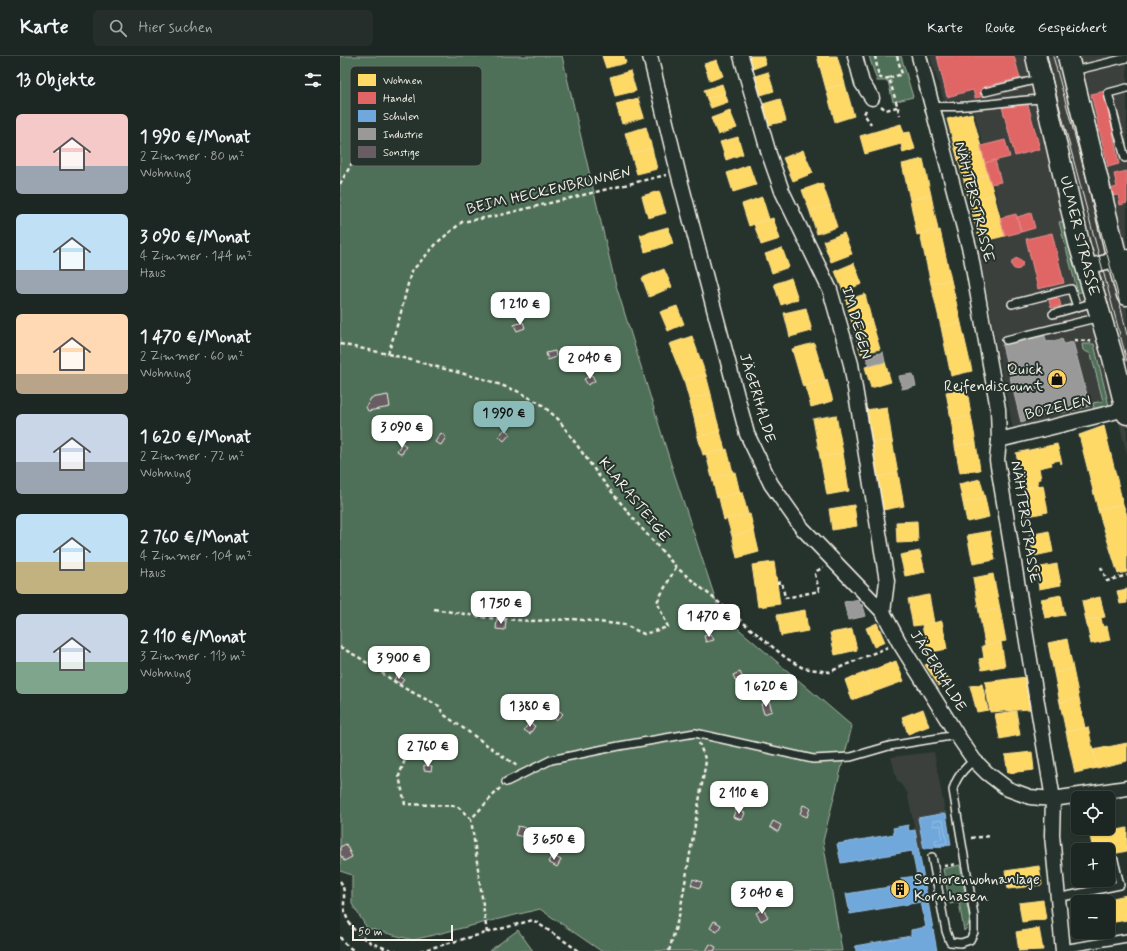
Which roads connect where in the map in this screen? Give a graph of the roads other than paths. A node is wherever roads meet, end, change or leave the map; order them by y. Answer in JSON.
{"nodes":[{"id":1,"x":650,"y":56,"type":"edge"},
{"id":2,"x":741,"y":56,"type":"edge"},
{"id":3,"x":854,"y":56,"type":"edge"},
{"id":4,"x":919,"y":56,"type":"edge"},
{"id":5,"x":1036,"y":56,"type":"edge"},
{"id":6,"x":1127,"y":58,"type":"edge"},
{"id":7,"x":1070,"y":64,"type":"edge"},
{"id":8,"x":1041,"y":79,"type":"junction"},
{"id":9,"x":1127,"y":88,"type":"edge"},
{"id":10,"x":985,"y":92,"type":"dead end"},
{"id":11,"x":872,"y":98,"type":"dead end"},
{"id":12,"x":1046,"y":99,"type":"junction"},
{"id":13,"x":932,"y":106,"type":"junction"},
{"id":14,"x":1127,"y":158,"type":"edge"},
{"id":15,"x":1122,"y":258,"type":"edge"},
{"id":16,"x":1086,"y":268,"type":"junction"},
{"id":17,"x":1127,"y":295,"type":"edge"},
{"id":18,"x":1012,"y":304,"type":"dead end"},
{"id":19,"x":1077,"y":307,"type":"junction"},
{"id":20,"x":1098,"y":309,"type":"junction"},
{"id":21,"x":1053,"y":314,"type":"dead end"},
{"id":22,"x":1006,"y":340,"type":"dead end"},
{"id":23,"x":1126,"y":412,"type":"edge"},
{"id":24,"x":998,"y":440,"type":"junction"},
{"id":25,"x":883,"y":612,"type":"junction"},
{"id":26,"x":957,"y":735,"type":"junction"},
{"id":27,"x":974,"y":760,"type":"junction"},
{"id":28,"x":506,"y":782,"type":"road end"},
{"id":29,"x":1127,"y":788,"type":"edge"},
{"id":30,"x":1053,"y":799,"type":"junction"},
{"id":31,"x":932,"y":857,"type":"dead end"},
{"id":32,"x":1115,"y":864,"type":"edge"},
{"id":33,"x":1115,"y":886,"type":"edge"},
{"id":34,"x":1110,"y":887,"type":"edge"},
{"id":35,"x":1057,"y":898,"type":"junction"},
{"id":36,"x":1127,"y":938,"type":"edge"},
{"id":37,"x":1063,"y":950,"type":"edge"}],
"edges":[{"from":1,"to":25,"type":"street","name":"JÄGERHALDE"},
{"from":2,"to":25,"type":"street","name":"IM DEGEN"},
{"from":3,"to":11,"type":"street"},
{"from":4,"to":13,"type":"street","name":"NÄHTERSTRASSE"},
{"from":5,"to":8,"type":"street","name":"ULMER STRASSE"},
{"from":6,"to":7,"type":"lane"},
{"from":7,"to":15,"type":"street","name":"ULMER STRASSE"},
{"from":8,"to":10,"type":"lane"},
{"from":8,"to":12,"type":"street","name":"ULMER STRASSE"},
{"from":9,"to":14,"type":"lane"},
{"from":12,"to":13,"type":"lane"},
{"from":12,"to":16,"type":"street","name":"ULMER STRASSE"},
{"from":13,"to":24,"type":"street","name":"NÄHTERSTRASSE"},
{"from":15,"to":16,"type":"street"},
{"from":15,"to":17,"type":"street","name":"ULMER STRASSE"},
{"from":16,"to":20,"type":"street","name":"ULMER STRASSE"},
{"from":18,"to":19,"type":"lane"},
{"from":19,"to":20,"type":"lane"},
{"from":19,"to":21,"type":"lane"},
{"from":20,"to":22,"type":"lane"},
{"from":20,"to":23,"type":"street","name":"ULMER STRASSE"},
{"from":23,"to":24,"type":"street","name":"BOZELEN"},
{"from":24,"to":30,"type":"street","name":"NÄHTERSTRASSE"},
{"from":25,"to":26,"type":"street","name":"JÄGERHALDE"},
{"from":26,"to":27,"type":"street","name":"JÄGERHALDE"},
{"from":26,"to":28,"type":"lane"},
{"from":27,"to":30,"type":"street","name":"JÄGERHALDE"},
{"from":27,"to":31,"type":"lane"},
{"from":29,"to":30,"type":"street","name":"JÄGERHALDE"},
{"from":30,"to":35,"type":"street","name":"NÄHTERSTRASSE"},
{"from":32,"to":33,"type":"lane"},
{"from":34,"to":35,"type":"lane"},
{"from":35,"to":37,"type":"street","name":"NÄHTERSTRASSE"},
{"from":36,"to":37,"type":"lane"}]}
